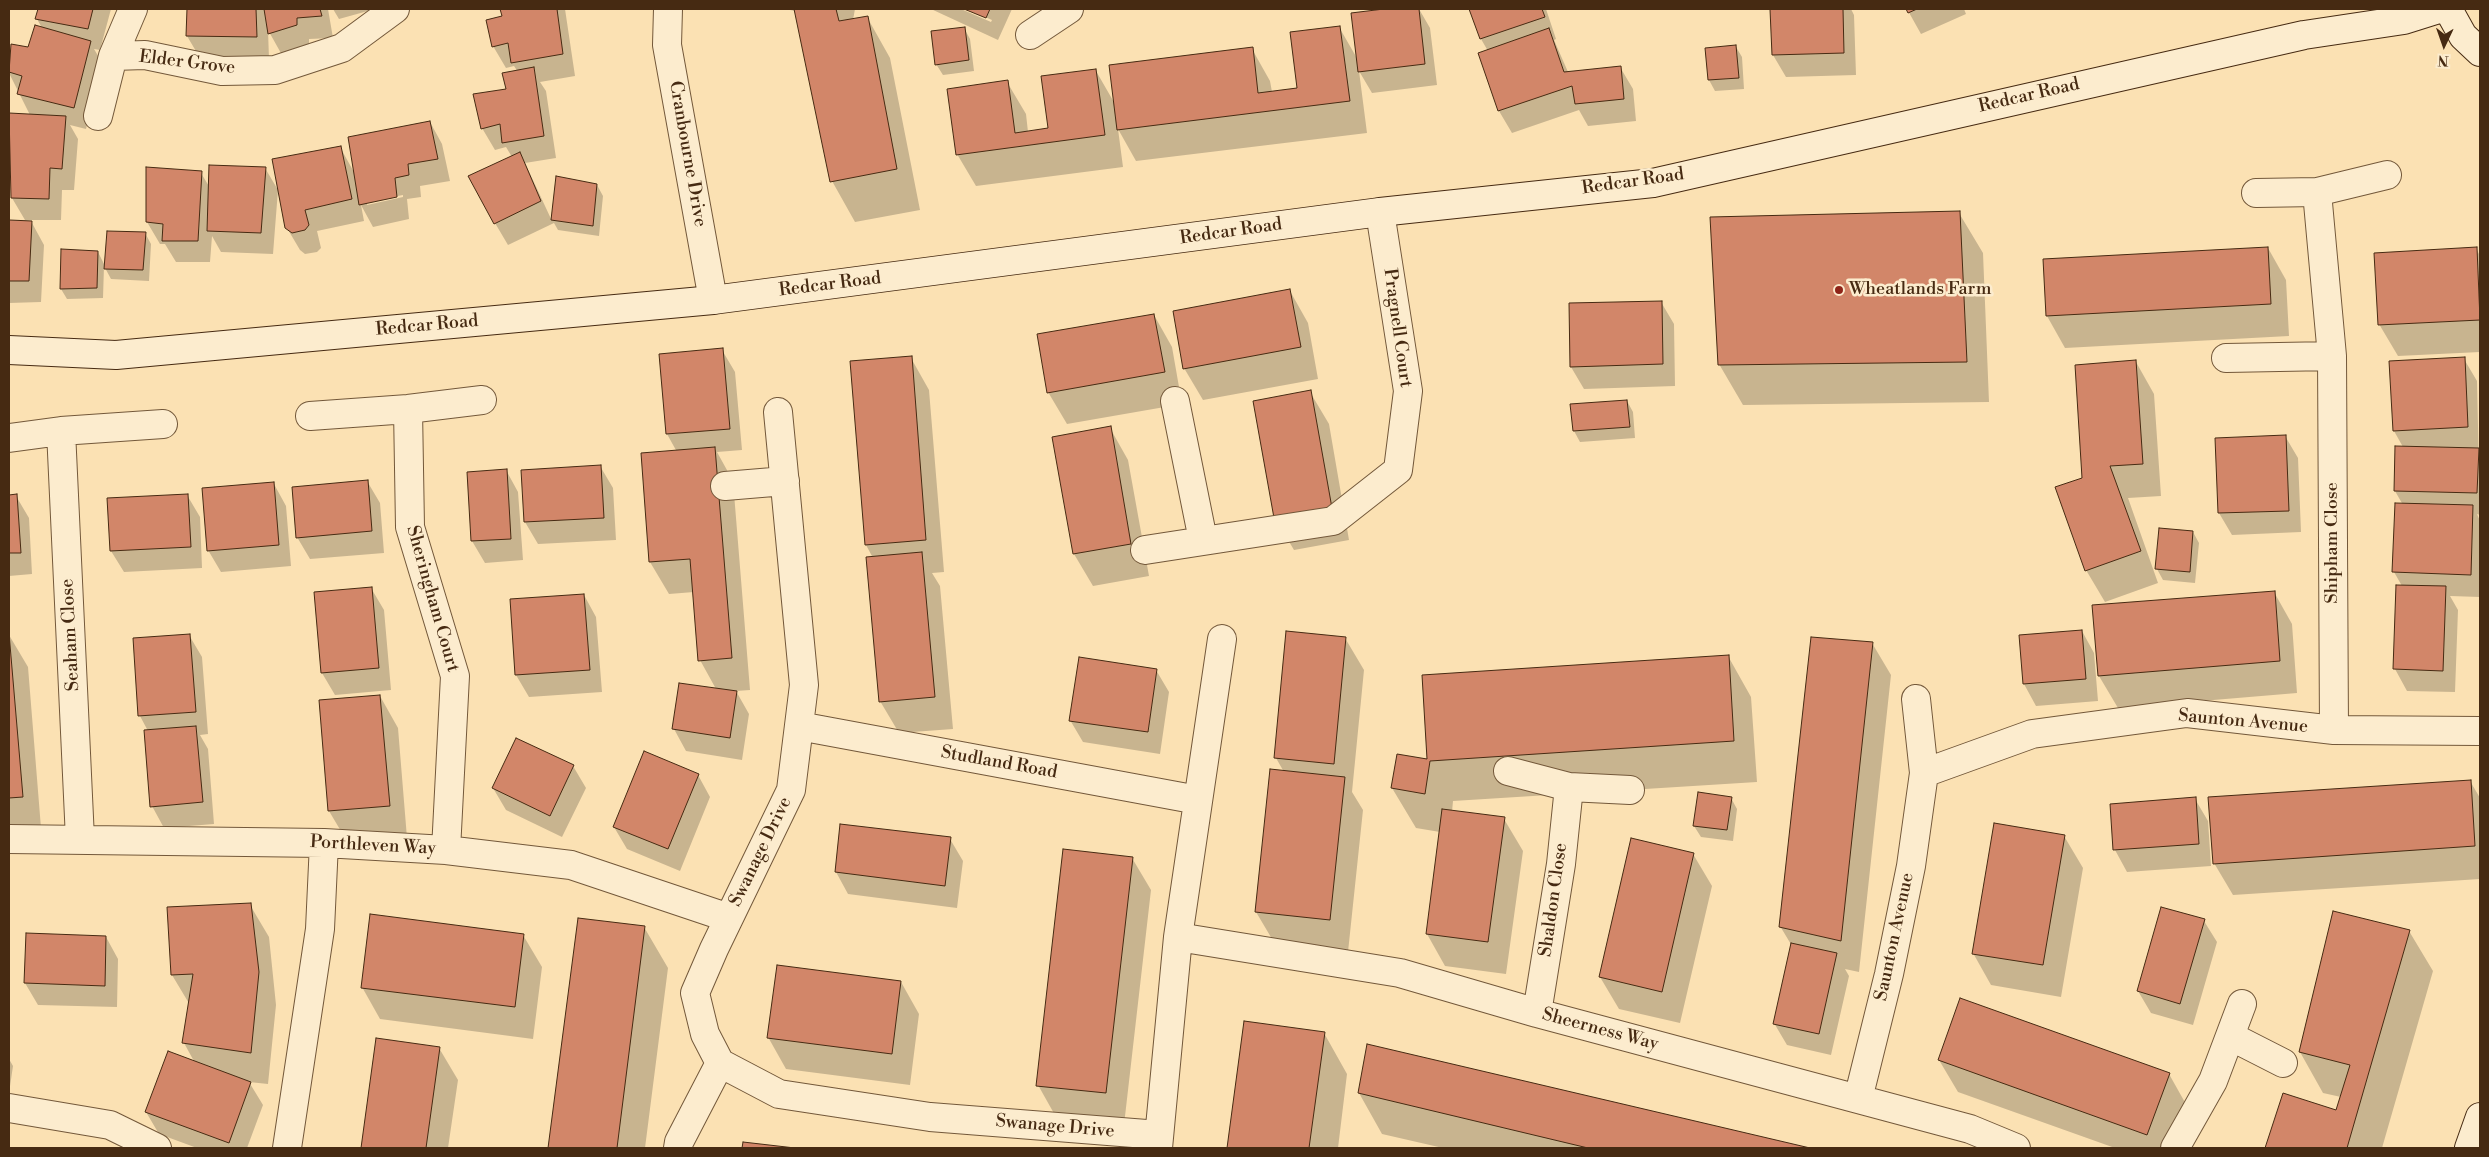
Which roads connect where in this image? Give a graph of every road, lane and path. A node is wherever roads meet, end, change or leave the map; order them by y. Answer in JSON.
{"nodes":[{"id":1,"x":133,"y":9,"type":"edge"},
{"id":2,"x":395,"y":9,"type":"edge"},
{"id":3,"x":668,"y":9,"type":"edge"},
{"id":4,"x":1068,"y":9,"type":"edge"},
{"id":5,"x":2439,"y":9,"type":"edge"},
{"id":6,"x":2448,"y":9,"type":"edge"},
{"id":7,"x":1030,"y":35,"type":"dead end"},
{"id":8,"x":2480,"y":52,"type":"edge"},
{"id":9,"x":113,"y":56,"type":"junction"},
{"id":10,"x":98,"y":116,"type":"dead end"},
{"id":11,"x":2387,"y":176,"type":"dead end"},
{"id":12,"x":2317,"y":192,"type":"junction"},
{"id":13,"x":2256,"y":193,"type":"dead end"},
{"id":14,"x":1380,"y":212,"type":"junction"},
{"id":15,"x":713,"y":300,"type":"junction"},
{"id":16,"x":9,"y":350,"type":"edge"},
{"id":17,"x":2332,"y":356,"type":"junction"},
{"id":18,"x":2226,"y":358,"type":"dead end"},
{"id":19,"x":482,"y":400,"type":"dead end"},
{"id":20,"x":1174,"y":402,"type":"dead end"},
{"id":21,"x":408,"y":409,"type":"junction"},
{"id":22,"x":778,"y":412,"type":"dead end"},
{"id":23,"x":310,"y":416,"type":"dead end"},
{"id":24,"x":163,"y":424,"type":"dead end"},
{"id":25,"x":61,"y":431,"type":"junction"},
{"id":26,"x":9,"y":438,"type":"edge"},
{"id":27,"x":785,"y":481,"type":"junction"},
{"id":28,"x":725,"y":486,"type":"dead end"},
{"id":29,"x":1203,"y":540,"type":"junction"},
{"id":30,"x":1145,"y":550,"type":"dead end"},
{"id":31,"x":1222,"y":639,"type":"dead end"},
{"id":32,"x":1916,"y":699,"type":"dead end"},
{"id":33,"x":798,"y":726,"type":"junction"},
{"id":34,"x":2334,"y":730,"type":"junction"},
{"id":35,"x":2480,"y":731,"type":"edge"},
{"id":36,"x":1508,"y":771,"type":"dead end"},
{"id":37,"x":1924,"y":773,"type":"junction"},
{"id":38,"x":1569,"y":787,"type":"junction"},
{"id":39,"x":1630,"y":790,"type":"dead end"},
{"id":40,"x":1198,"y":800,"type":"junction"},
{"id":41,"x":9,"y":838,"type":"edge"},
{"id":42,"x":80,"y":839,"type":"junction"},
{"id":43,"x":324,"y":843,"type":"junction"},
{"id":44,"x":446,"y":850,"type":"junction"},
{"id":45,"x":728,"y":918,"type":"junction"},
{"id":46,"x":1178,"y":937,"type":"junction"},
{"id":47,"x":2242,"y":1004,"type":"dead end"},
{"id":48,"x":1537,"y":1012,"type":"junction"},
{"id":49,"x":2230,"y":1036,"type":"junction"},
{"id":50,"x":720,"y":1063,"type":"junction"},
{"id":51,"x":2283,"y":1064,"type":"dead end"},
{"id":52,"x":1858,"y":1099,"type":"junction"},
{"id":53,"x":9,"y":1108,"type":"edge"},
{"id":54,"x":2480,"y":1117,"type":"edge"},
{"id":55,"x":1158,"y":1142,"type":"edge"},
{"id":56,"x":157,"y":1148,"type":"edge"},
{"id":57,"x":287,"y":1148,"type":"edge"},
{"id":58,"x":678,"y":1148,"type":"edge"},
{"id":59,"x":2016,"y":1148,"type":"edge"},
{"id":60,"x":2176,"y":1148,"type":"edge"},
{"id":61,"x":2469,"y":1148,"type":"edge"}],
"edges":[{"from":1,"to":9,"type":"street","name":"Elder Grove"},
{"from":2,"to":9,"type":"street","name":"Elder Grove"},
{"from":3,"to":15,"type":"street","name":"Cranbourne Drive"},
{"from":4,"to":7,"type":"street"},
{"from":5,"to":14,"type":"street","name":"Redcar Road"},
{"from":6,"to":8,"type":"street"},
{"from":9,"to":10,"type":"street","name":"Elder Grove"},
{"from":11,"to":12,"type":"street"},
{"from":12,"to":13,"type":"street"},
{"from":12,"to":17,"type":"street","name":"Shipham Close"},
{"from":14,"to":15,"type":"street","name":"Redcar Road"},
{"from":14,"to":29,"type":"street","name":"Pragnell Court"},
{"from":15,"to":16,"type":"street","name":"Redcar Road"},
{"from":17,"to":18,"type":"street"},
{"from":17,"to":34,"type":"street","name":"Shipham Close"},
{"from":19,"to":21,"type":"street"},
{"from":20,"to":29,"type":"street"},
{"from":21,"to":23,"type":"street"},
{"from":21,"to":44,"type":"street","name":"Sheringham Court"},
{"from":22,"to":27,"type":"street","name":"Swanage Drive"},
{"from":24,"to":25,"type":"street"},
{"from":25,"to":26,"type":"street"},
{"from":25,"to":42,"type":"street","name":"Seaham Close"},
{"from":27,"to":28,"type":"street"},
{"from":27,"to":33,"type":"street","name":"Swanage Drive"},
{"from":29,"to":30,"type":"street","name":"Pragnell Court"},
{"from":31,"to":40,"type":"street"},
{"from":32,"to":37,"type":"street","name":"Saunton Avenue"},
{"from":33,"to":40,"type":"street","name":"Studland Road"},
{"from":33,"to":45,"type":"street","name":"Swanage Drive"},
{"from":34,"to":35,"type":"street","name":"Saunton Avenue"},
{"from":34,"to":37,"type":"street","name":"Saunton Avenue"},
{"from":36,"to":38,"type":"street"},
{"from":37,"to":52,"type":"street","name":"Saunton Avenue"},
{"from":38,"to":39,"type":"street"},
{"from":38,"to":48,"type":"street","name":"Shaldon Close"},
{"from":40,"to":46,"type":"street"},
{"from":41,"to":42,"type":"street","name":"Porthleven Way"},
{"from":42,"to":43,"type":"street","name":"Porthleven Way"},
{"from":43,"to":44,"type":"street","name":"Porthleven Way"},
{"from":43,"to":57,"type":"street"},
{"from":44,"to":45,"type":"street","name":"Porthleven Way"},
{"from":45,"to":50,"type":"street","name":"Swanage Drive"},
{"from":46,"to":48,"type":"street","name":"Sheerness Way"},
{"from":46,"to":55,"type":"street"},
{"from":47,"to":49,"type":"street"},
{"from":48,"to":52,"type":"street","name":"Sheerness Way"},
{"from":49,"to":51,"type":"street"},
{"from":49,"to":60,"type":"street"},
{"from":50,"to":55,"type":"street","name":"Swanage Drive"},
{"from":50,"to":58,"type":"street"},
{"from":52,"to":59,"type":"street","name":"Sheerness Way"},
{"from":53,"to":56,"type":"street"},
{"from":54,"to":61,"type":"street"}]}
